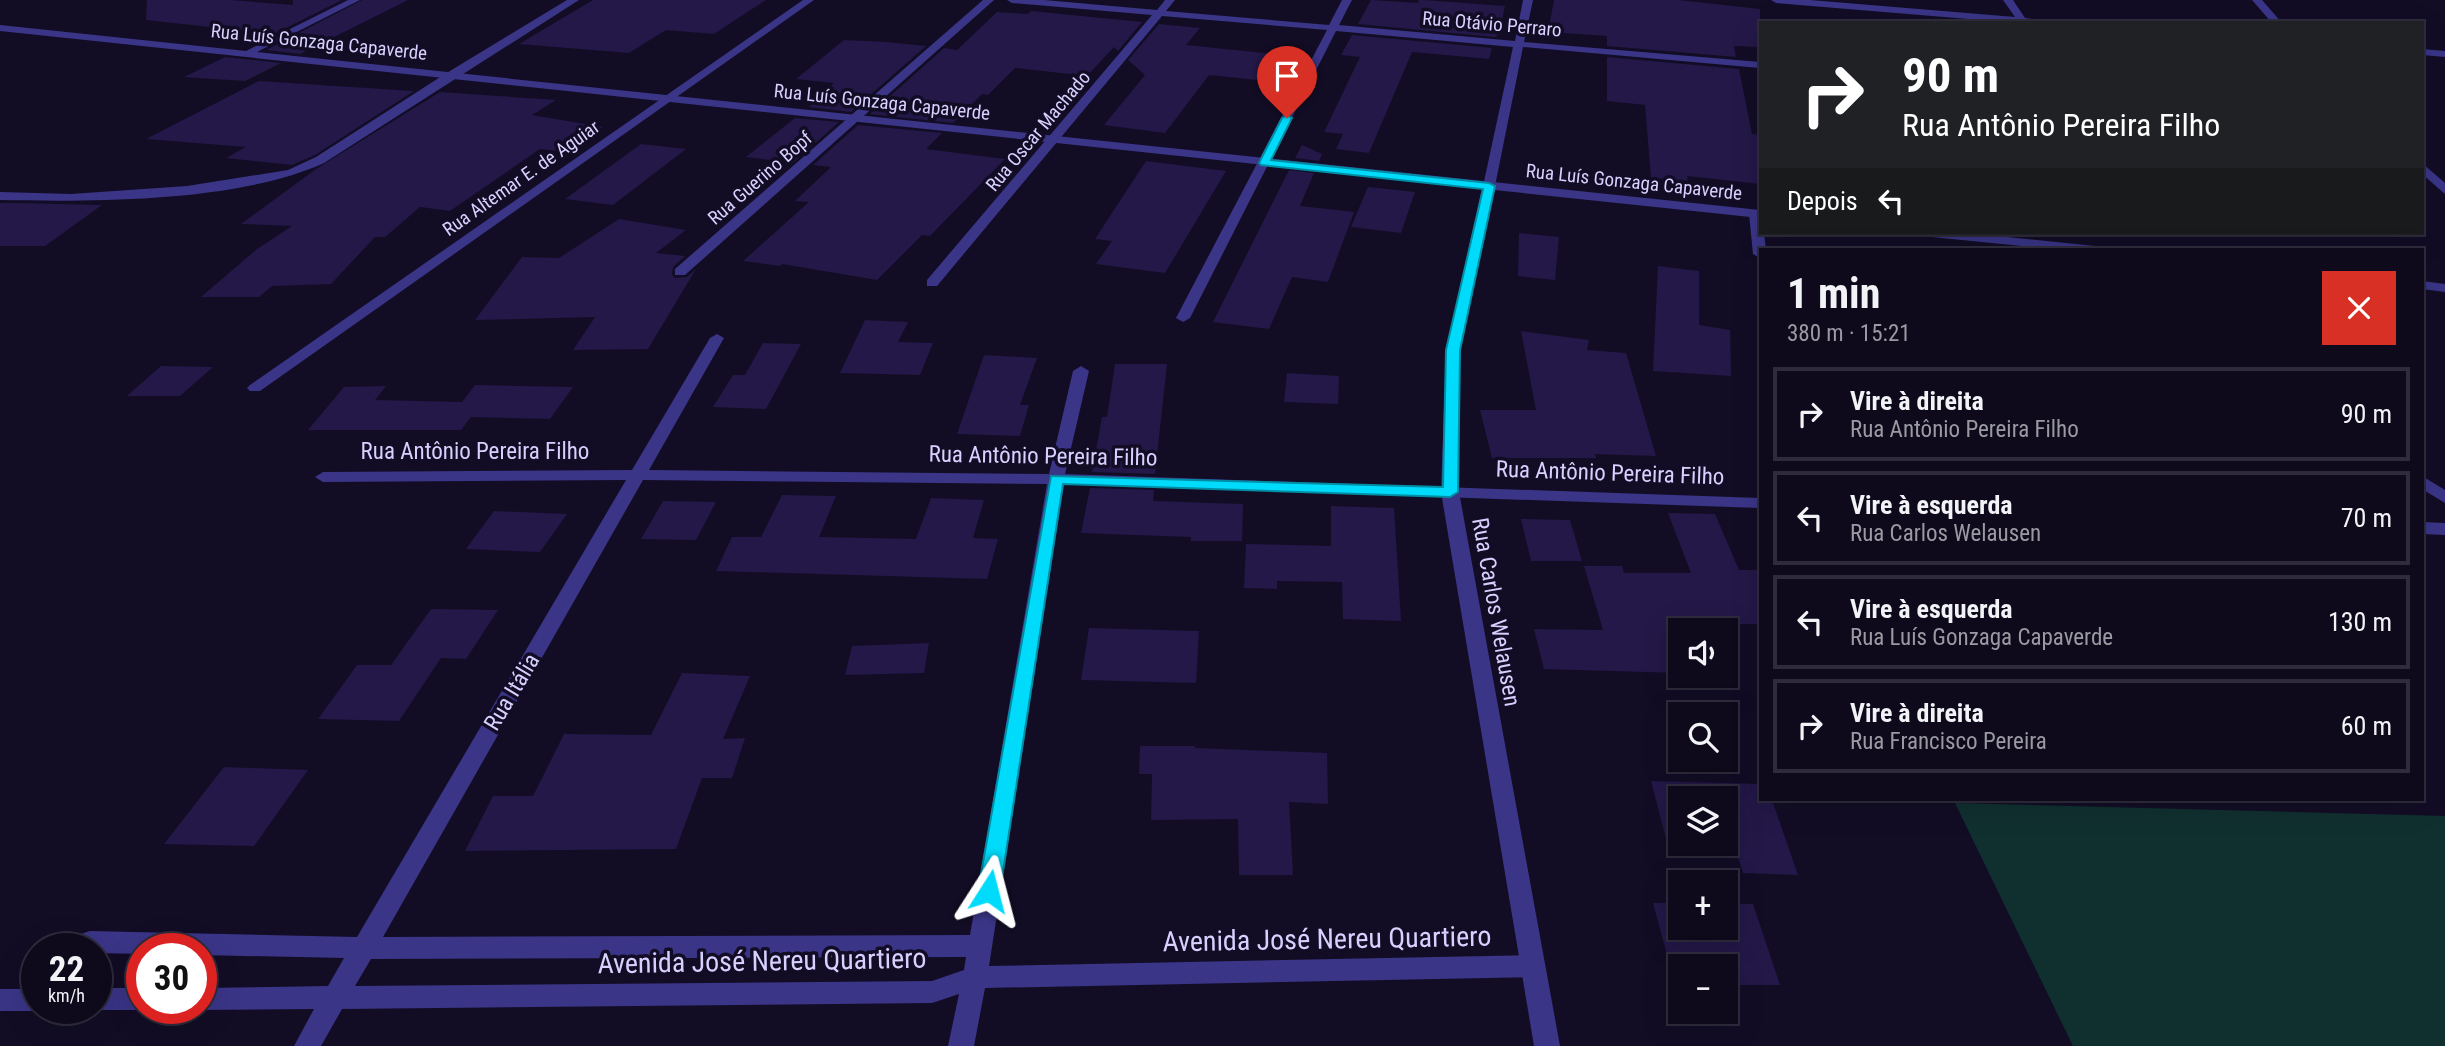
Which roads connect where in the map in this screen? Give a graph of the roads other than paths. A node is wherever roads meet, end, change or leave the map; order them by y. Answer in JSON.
{"nodes":[{"id":1,"x":355,"y":0,"type":"edge"},
{"id":2,"x":574,"y":0,"type":"edge"},
{"id":3,"x":809,"y":0,"type":"edge"},
{"id":4,"x":989,"y":0,"type":"edge"},
{"id":5,"x":1012,"y":0,"type":"edge"},
{"id":6,"x":1170,"y":0,"type":"edge"},
{"id":7,"x":1347,"y":0,"type":"edge"},
{"id":8,"x":1528,"y":0,"type":"edge"},
{"id":9,"x":1776,"y":0,"type":"edge"},
{"id":10,"x":2008,"y":0,"type":"edge"},
{"id":11,"x":2257,"y":0,"type":"edge"},
{"id":12,"x":1159,"y":13,"type":"junction"},
{"id":13,"x":2022,"y":20,"type":"junction"},
{"id":14,"x":2033,"y":21,"type":"edge"},
{"id":15,"x":2275,"y":21,"type":"edge"},
{"id":16,"x":0,"y":28,"type":"edge"},
{"id":17,"x":1332,"y":28,"type":"junction"},
{"id":18,"x":1521,"y":44,"type":"junction"},
{"id":19,"x":2424,"y":52,"type":"edge"},
{"id":20,"x":247,"y":53,"type":"junction"},
{"id":21,"x":2445,"y":54,"type":"edge"},
{"id":22,"x":1759,"y":65,"type":"edge"},
{"id":23,"x":449,"y":76,"type":"junction"},
{"id":24,"x":669,"y":98,"type":"junction"},
{"id":25,"x":854,"y":119,"type":"junction"},
{"id":26,"x":1054,"y":141,"type":"junction"},
{"id":27,"x":1265,"y":163,"type":"junction"},
{"id":28,"x":2424,"y":168,"type":"edge"},
{"id":29,"x":2440,"y":180,"type":"edge"},
{"id":30,"x":1489,"y":186,"type":"junction"},
{"id":31,"x":2445,"y":190,"type":"edge"},
{"id":32,"x":0,"y":196,"type":"edge"},
{"id":33,"x":1758,"y":214,"type":"edge"},
{"id":34,"x":1759,"y":234,"type":"edge"},
{"id":35,"x":1951,"y":235,"type":"edge"},
{"id":36,"x":2076,"y":248,"type":"edge"},
{"id":37,"x":680,"y":272,"type":"dead end"},
{"id":38,"x":932,"y":283,"type":"dead end"},
{"id":39,"x":2424,"y":285,"type":"edge"},
{"id":40,"x":2445,"y":288,"type":"edge"},
{"id":41,"x":1183,"y":318,"type":"dead end"},
{"id":42,"x":717,"y":338,"type":"dead end"},
{"id":43,"x":1081,"y":371,"type":"dead end"},
{"id":44,"x":255,"y":388,"type":"dead end"},
{"id":45,"x":640,"y":474,"type":"junction"},
{"id":46,"x":323,"y":477,"type":"dead end"},
{"id":47,"x":1056,"y":480,"type":"junction"},
{"id":48,"x":2424,"y":482,"type":"edge"},
{"id":49,"x":1450,"y":492,"type":"junction"},
{"id":50,"x":2445,"y":498,"type":"edge"},
{"id":51,"x":1759,"y":503,"type":"edge"},
{"id":52,"x":2424,"y":528,"type":"edge"},
{"id":53,"x":2445,"y":529,"type":"edge"},
{"id":54,"x":112,"y":942,"type":"edge"},
{"id":55,"x":980,"y":946,"type":"junction"},
{"id":56,"x":363,"y":948,"type":"junction"},
{"id":57,"x":1533,"y":966,"type":"junction"},
{"id":58,"x":975,"y":978,"type":"junction"},
{"id":59,"x":335,"y":998,"type":"junction"},
{"id":60,"x":217,"y":999,"type":"edge"},
{"id":61,"x":0,"y":1000,"type":"edge"},
{"id":62,"x":21,"y":1000,"type":"edge"},
{"id":63,"x":307,"y":1046,"type":"edge"},
{"id":64,"x":961,"y":1046,"type":"edge"},
{"id":65,"x":1547,"y":1046,"type":"edge"}],
"edges":[{"from":1,"to":20,"type":"street"},
{"from":2,"to":23,"type":"street"},
{"from":3,"to":24,"type":"street","name":"Rua Altemar E. de Aguiar"},
{"from":4,"to":25,"type":"street","name":"Rua Guerino Bopf"},
{"from":5,"to":12,"type":"street","name":"Rua Otávio Perraro"},
{"from":6,"to":12,"type":"street","name":"Rua Oscar Machado"},
{"from":7,"to":17,"type":"street"},
{"from":8,"to":18,"type":"street","name":"Rua Carlos Welausen"},
{"from":9,"to":13,"type":"street"},
{"from":10,"to":13,"type":"street"},
{"from":11,"to":15,"type":"street"},
{"from":12,"to":17,"type":"street","name":"Rua Otávio Perraro"},
{"from":12,"to":26,"type":"street","name":"Rua Oscar Machado"},
{"from":13,"to":14,"type":"street"},
{"from":16,"to":20,"type":"street","name":"Rua Luís Gonzaga Capaverde"},
{"from":17,"to":18,"type":"street","name":"Rua Otávio Perraro"},
{"from":17,"to":27,"type":"street"},
{"from":18,"to":22,"type":"street","name":"Rua Otávio Perraro"},
{"from":18,"to":30,"type":"street","name":"Rua Carlos Welausen"},
{"from":19,"to":21,"type":"street"},
{"from":20,"to":23,"type":"street","name":"Rua Luís Gonzaga Capaverde"},
{"from":23,"to":24,"type":"street","name":"Rua Luís Gonzaga Capaverde"},
{"from":23,"to":32,"type":"street"},
{"from":24,"to":25,"type":"street","name":"Rua Luís Gonzaga Capaverde"},
{"from":24,"to":44,"type":"street","name":"Rua Altemar E. de Aguiar"},
{"from":25,"to":26,"type":"street","name":"Rua Luís Gonzaga Capaverde"},
{"from":25,"to":37,"type":"street","name":"Rua Guerino Bopf"},
{"from":26,"to":27,"type":"street","name":"Rua Luís Gonzaga Capaverde"},
{"from":26,"to":38,"type":"street","name":"Rua Oscar Machado"},
{"from":27,"to":30,"type":"street","name":"Rua Luís Gonzaga Capaverde"},
{"from":27,"to":41,"type":"street"},
{"from":28,"to":29,"type":"street"},
{"from":29,"to":31,"type":"street"},
{"from":30,"to":33,"type":"street","name":"Rua Luís Gonzaga Capaverde"},
{"from":30,"to":49,"type":"street","name":"Rua Carlos Welausen"},
{"from":33,"to":34,"type":"street"},
{"from":35,"to":36,"type":"street"},
{"from":39,"to":40,"type":"street"},
{"from":42,"to":45,"type":"street","name":"Rua Itália"},
{"from":43,"to":47,"type":"street"},
{"from":45,"to":46,"type":"street","name":"Rua Antônio Pereira Filho"},
{"from":45,"to":47,"type":"street","name":"Rua Antônio Pereira Filho"},
{"from":45,"to":56,"type":"street","name":"Rua Itália"},
{"from":47,"to":49,"type":"street","name":"Rua Antônio Pereira Filho"},
{"from":47,"to":55,"type":"street"},
{"from":48,"to":50,"type":"street"},
{"from":49,"to":51,"type":"street","name":"Rua Antônio Pereira Filho"},
{"from":49,"to":57,"type":"street","name":"Rua Carlos Welausen"},
{"from":52,"to":53,"type":"street"},
{"from":54,"to":56,"type":"street","name":"Avenida José Nereu Quartiero"},
{"from":55,"to":56,"type":"street","name":"Avenida José Nereu Quartiero"},
{"from":55,"to":58,"type":"street"},
{"from":56,"to":59,"type":"street","name":"Rua Itália"},
{"from":57,"to":58,"type":"street","name":"Avenida José Nereu Quartiero"},
{"from":57,"to":65,"type":"street","name":"Rua Carlos Welausen"},
{"from":58,"to":59,"type":"street","name":"Avenida José Nereu Quartiero"},
{"from":58,"to":64,"type":"street"},
{"from":59,"to":60,"type":"street","name":"Avenida José Nereu Quartiero"},
{"from":59,"to":63,"type":"street","name":"Rua Itália"},
{"from":61,"to":62,"type":"street"}]}
